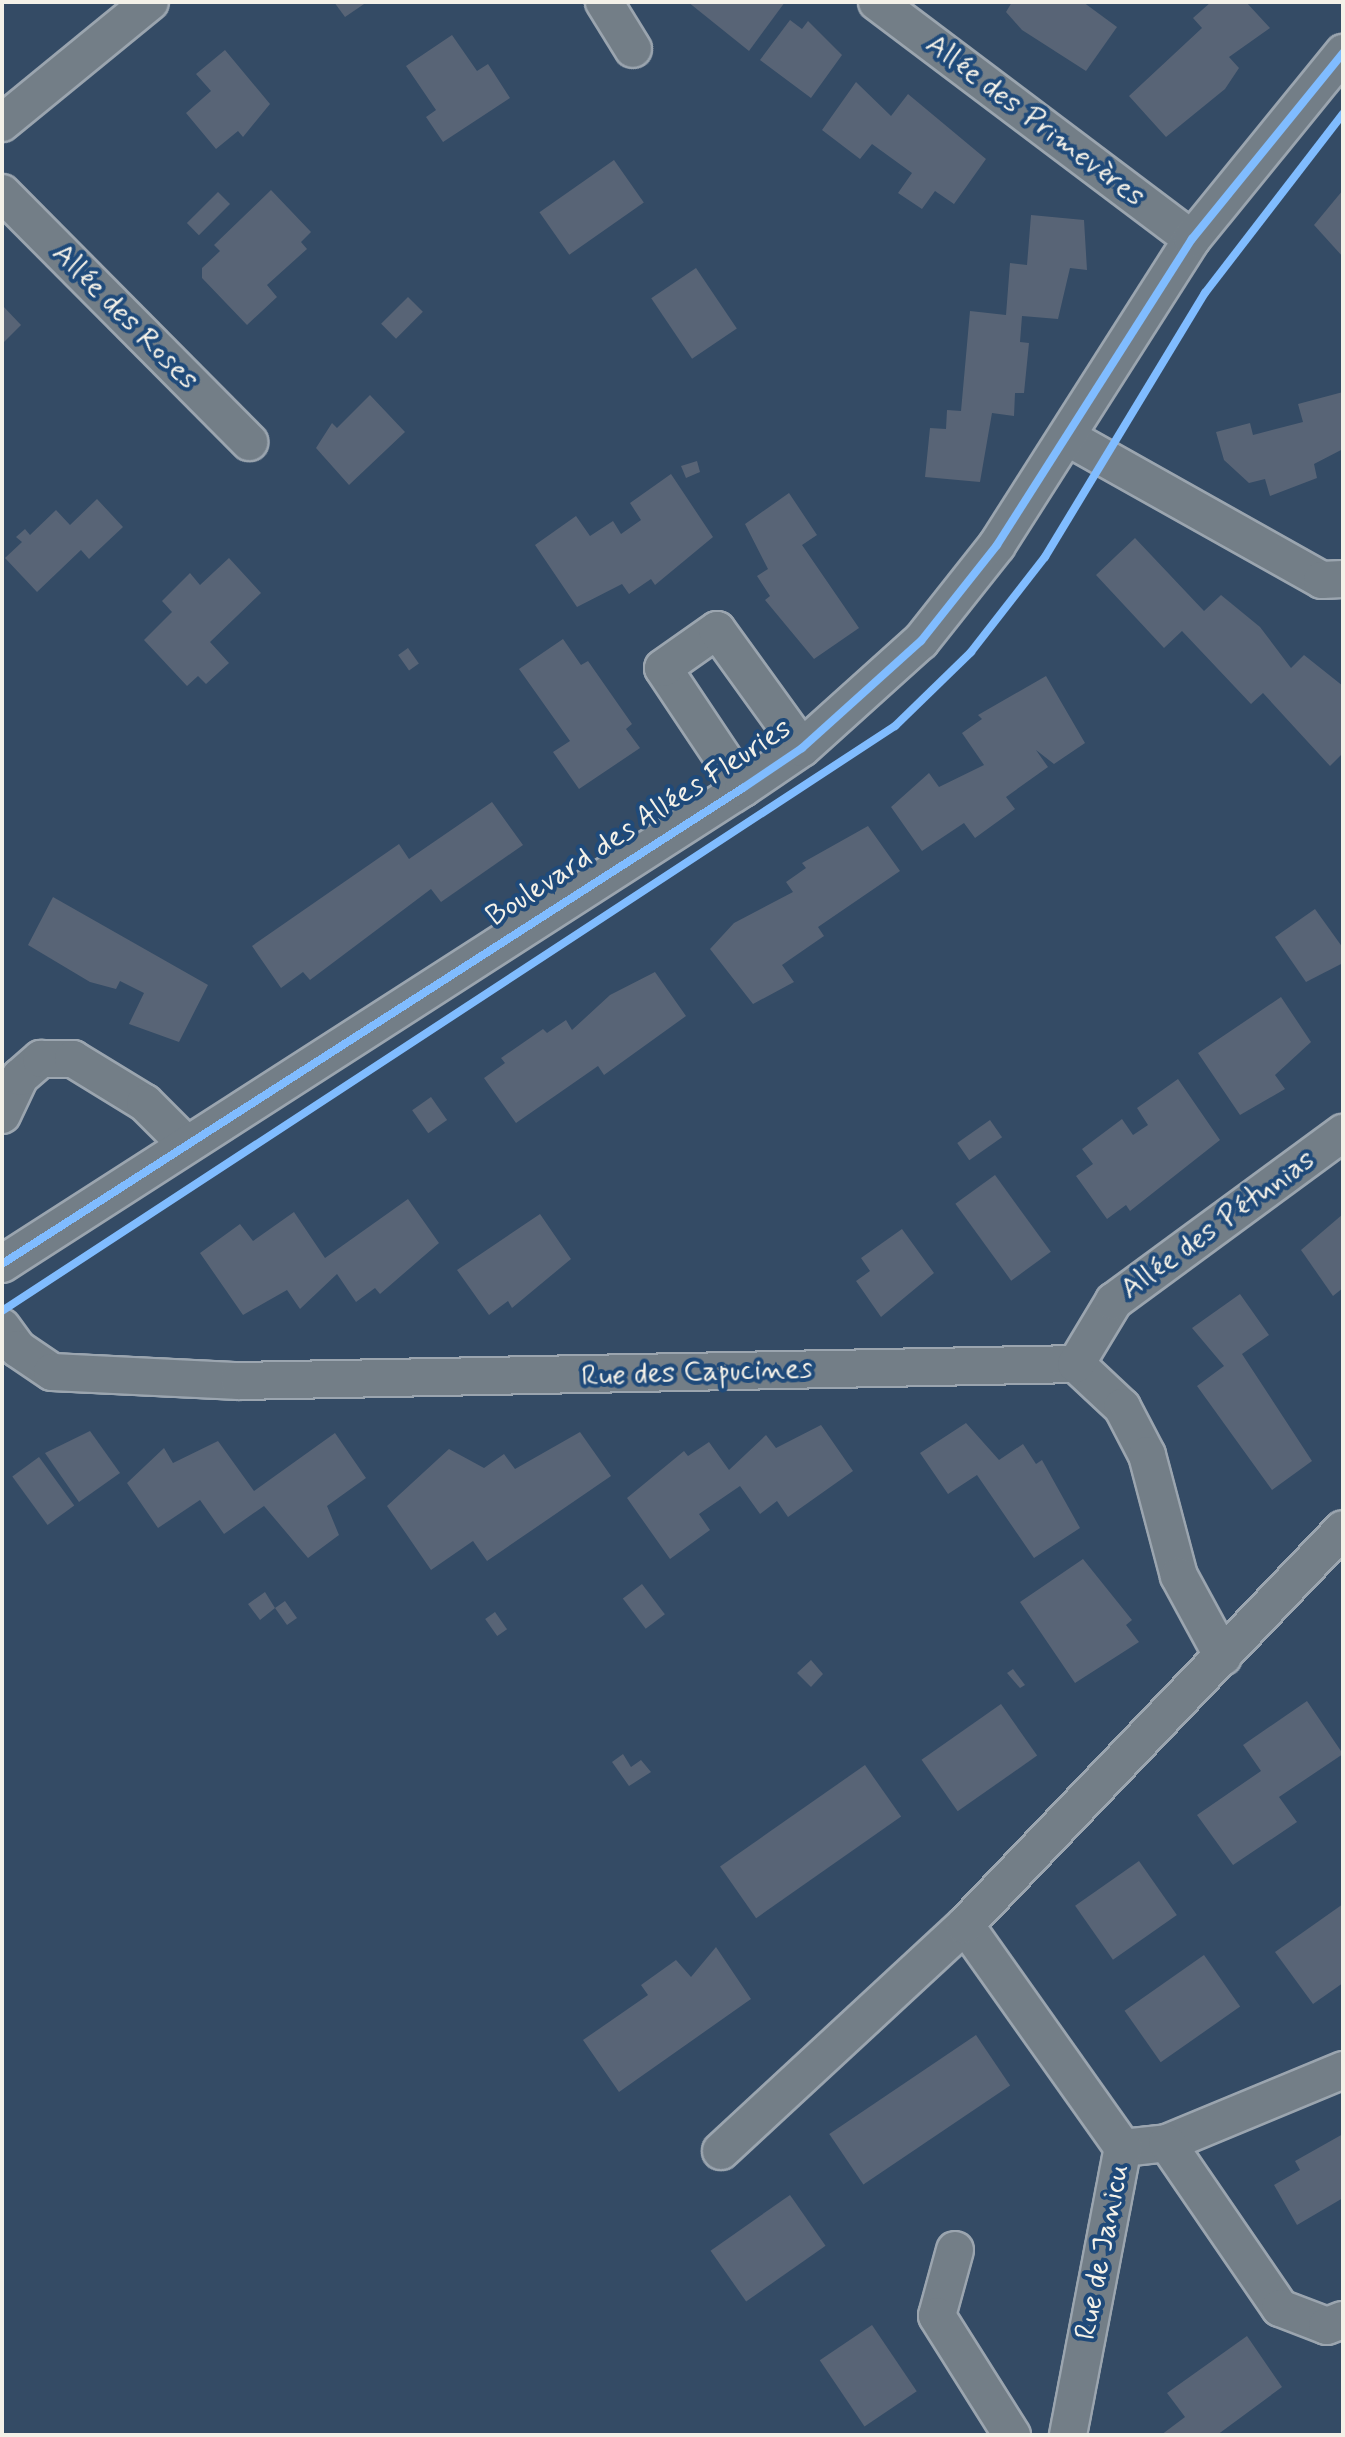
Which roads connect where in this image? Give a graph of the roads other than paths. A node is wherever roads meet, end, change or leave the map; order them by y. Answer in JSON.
{"nodes":[{"id":1,"x":150,"y":2,"type":"edge"},
{"id":2,"x":604,"y":2,"type":"edge"},
{"id":3,"x":877,"y":2,"type":"edge"},
{"id":4,"x":633,"y":49,"type":"dead end"},
{"id":5,"x":1343,"y":53,"type":"edge"},
{"id":6,"x":2,"y":123,"type":"edge"},
{"id":7,"x":2,"y":193,"type":"edge"},
{"id":8,"x":1192,"y":239,"type":"junction"},
{"id":9,"x":1067,"y":437,"type":"junction"},
{"id":10,"x":249,"y":442,"type":"dead end"},
{"id":11,"x":1343,"y":579,"type":"edge"},
{"id":12,"x":802,"y":748,"type":"junction"},
{"id":13,"x":743,"y":788,"type":"junction"},
{"id":14,"x":2,"y":1115,"type":"edge"},
{"id":15,"x":1343,"y":1133,"type":"edge"},
{"id":16,"x":186,"y":1144,"type":"junction"},
{"id":17,"x":2,"y":1264,"type":"edge"},
{"id":18,"x":2,"y":1327,"type":"edge"},
{"id":19,"x":1076,"y":1364,"type":"junction"},
{"id":20,"x":1343,"y":1529,"type":"edge"},
{"id":21,"x":1223,"y":1657,"type":"junction"},
{"id":22,"x":965,"y":1925,"type":"junction"},
{"id":23,"x":1343,"y":2070,"type":"edge"},
{"id":24,"x":1167,"y":2143,"type":"junction"},
{"id":25,"x":1123,"y":2148,"type":"junction"},
{"id":26,"x":721,"y":2151,"type":"dead end"},
{"id":27,"x":955,"y":2250,"type":"dead end"},
{"id":28,"x":1343,"y":2320,"type":"edge"},
{"id":29,"x":1012,"y":2435,"type":"edge"},
{"id":30,"x":1068,"y":2435,"type":"edge"}],
"edges":[{"from":1,"to":6,"type":"street"},
{"from":2,"to":4,"type":"street"},
{"from":3,"to":8,"type":"street","name":"Allée des Primevères"},
{"from":5,"to":8,"type":"street","name":"Boulevard des Allées Fleuries"},
{"from":7,"to":10,"type":"street","name":"Allée des Roses"},
{"from":8,"to":9,"type":"street","name":"Boulevard des Allées Fleuries"},
{"from":9,"to":11,"type":"street"},
{"from":9,"to":12,"type":"street","name":"Boulevard des Allées Fleuries"},
{"from":12,"to":13,"type":"street","name":"Boulevard des Allées Fleuries"},
{"from":12,"to":13,"type":"street"},
{"from":13,"to":16,"type":"street","name":"Boulevard des Allées Fleuries"},
{"from":14,"to":16,"type":"street"},
{"from":15,"to":19,"type":"street","name":"Allée des Pétunias"},
{"from":16,"to":17,"type":"street","name":"Boulevard des Allées Fleuries"},
{"from":18,"to":19,"type":"street","name":"Rue des Capucines"},
{"from":19,"to":21,"type":"street"},
{"from":20,"to":21,"type":"street"},
{"from":21,"to":22,"type":"street"},
{"from":22,"to":25,"type":"street","name":"Rue de Janicu"},
{"from":22,"to":26,"type":"street"},
{"from":23,"to":24,"type":"street"},
{"from":24,"to":25,"type":"street"},
{"from":24,"to":28,"type":"street"},
{"from":25,"to":30,"type":"street","name":"Rue de Janicu"},
{"from":27,"to":29,"type":"street"}]}
